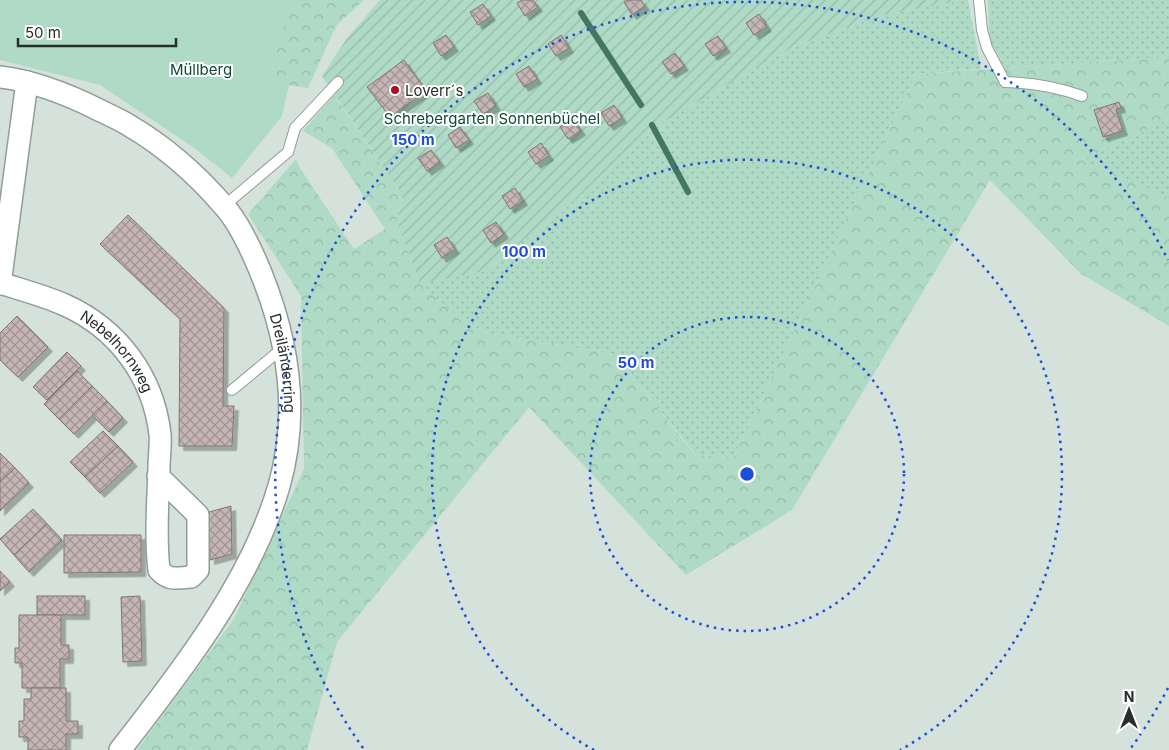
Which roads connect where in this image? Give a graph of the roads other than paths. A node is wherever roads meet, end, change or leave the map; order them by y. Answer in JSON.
{"nodes":[{"id":1,"x":979,"y":0,"type":"edge"},
{"id":2,"x":0,"y":77,"type":"edge"},
{"id":3,"x":27,"y":82,"type":"junction"},
{"id":4,"x":338,"y":82,"type":"dead end"},
{"id":5,"x":1082,"y":96,"type":"dead end"},
{"id":6,"x":224,"y":206,"type":"junction"},
{"id":7,"x":0,"y":283,"type":"edge"},
{"id":8,"x":285,"y":346,"type":"junction"},
{"id":9,"x":232,"y":390,"type":"dead end"},
{"id":10,"x":158,"y":476,"type":"dead end"},
{"id":11,"x":120,"y":750,"type":"edge"}],
"edges":[{"from":1,"to":5,"type":"lane"},
{"from":2,"to":3,"type":"street","name":"Dreiländerring"},
{"from":3,"to":6,"type":"street","name":"Dreiländerring"},
{"from":3,"to":7,"type":"street"},
{"from":4,"to":6,"type":"lane"},
{"from":6,"to":8,"type":"street","name":"Dreiländerring"},
{"from":7,"to":10,"type":"street","name":"Nebelhornweg"},
{"from":8,"to":9,"type":"lane"},
{"from":8,"to":11,"type":"street","name":"Dreiländerring"}]}
